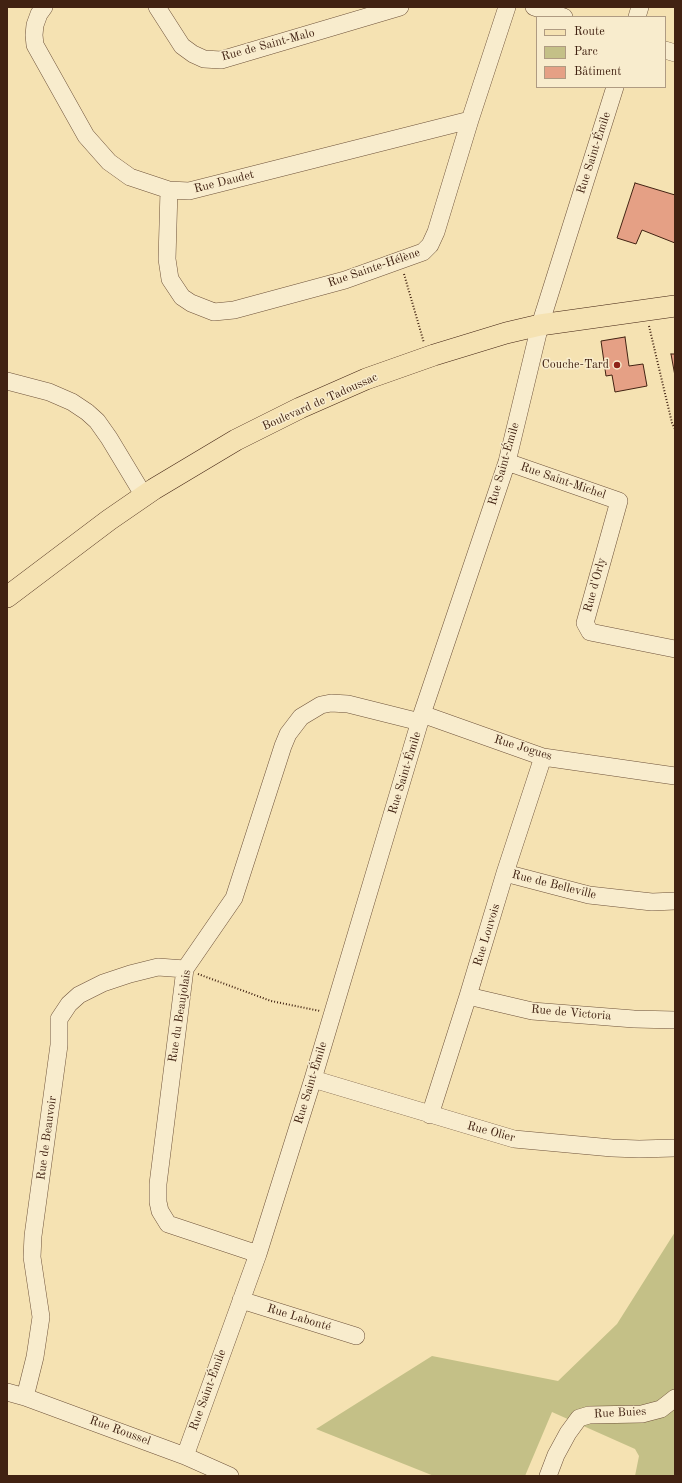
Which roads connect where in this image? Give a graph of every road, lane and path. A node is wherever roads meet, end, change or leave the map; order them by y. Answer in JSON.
{"nodes":[{"id":1,"x":44,"y":7,"type":"edge"},
{"id":2,"x":157,"y":7,"type":"edge"},
{"id":3,"x":400,"y":7,"type":"edge"},
{"id":4,"x":507,"y":7,"type":"edge"},
{"id":5,"x":534,"y":7,"type":"edge"},
{"id":6,"x":561,"y":16,"type":"edge"},
{"id":7,"x":615,"y":88,"type":"edge"},
{"id":8,"x":470,"y":120,"type":"junction"},
{"id":9,"x":168,"y":190,"type":"junction"},
{"id":10,"x":400,"y":261,"type":"junction"},
{"id":11,"x":675,"y":306,"type":"edge"},
{"id":12,"x":646,"y":311,"type":"junction"},
{"id":13,"x":540,"y":325,"type":"junction"},
{"id":14,"x":428,"y":357,"type":"junction"},
{"id":15,"x":7,"y":381,"type":"edge"},
{"id":16,"x":675,"y":429,"type":"edge"},
{"id":17,"x":506,"y":462,"type":"junction"},
{"id":18,"x":144,"y":496,"type":"junction"},
{"id":19,"x":619,"y":501,"type":"joint"},
{"id":20,"x":7,"y":597,"type":"edge"},
{"id":21,"x":675,"y":649,"type":"edge"},
{"id":22,"x":421,"y":718,"type":"junction"},
{"id":23,"x":543,"y":756,"type":"junction"},
{"id":24,"x":675,"y":776,"type":"edge"},
{"id":25,"x":505,"y":873,"type":"junction"},
{"id":26,"x":675,"y":901,"type":"edge"},
{"id":27,"x":185,"y":969,"type":"junction"},
{"id":28,"x":468,"y":996,"type":"junction"},
{"id":29,"x":332,"y":1014,"type":"junction"},
{"id":30,"x":675,"y":1020,"type":"edge"},
{"id":31,"x":313,"y":1079,"type":"junction"},
{"id":32,"x":430,"y":1114,"type":"junction"},
{"id":33,"x":675,"y":1148,"type":"edge"},
{"id":34,"x":258,"y":1254,"type":"junction"},
{"id":35,"x":241,"y":1300,"type":"junction"},
{"id":36,"x":356,"y":1336,"type":"dead end"},
{"id":37,"x":7,"y":1392,"type":"edge"},
{"id":38,"x":25,"y":1397,"type":"junction"},
{"id":39,"x":675,"y":1398,"type":"edge"},
{"id":40,"x":185,"y":1456,"type":"junction"},
{"id":41,"x":230,"y":1476,"type":"edge"},
{"id":42,"x":548,"y":1476,"type":"edge"}],
"edges":[{"from":1,"to":9,"type":"street","name":"Rue Daudet"},
{"from":2,"to":3,"type":"street","name":"Rue de Saint-Malo"},
{"from":4,"to":8,"type":"street","name":"Rue Sainte-Hélène"},
{"from":5,"to":6,"type":"street"},
{"from":7,"to":13,"type":"street","name":"Rue Saint-Émile"},
{"from":8,"to":9,"type":"street","name":"Rue Daudet"},
{"from":8,"to":10,"type":"street","name":"Rue Sainte-Hélène"},
{"from":9,"to":10,"type":"street","name":"Rue Sainte-Hélène"},
{"from":10,"to":14,"type":"path"},
{"from":11,"to":12,"type":"main road","name":"Boulevard de Tadoussac"},
{"from":12,"to":13,"type":"main road","name":"Boulevard de Tadoussac"},
{"from":12,"to":16,"type":"path"},
{"from":13,"to":14,"type":"main road","name":"Boulevard de Tadoussac"},
{"from":13,"to":17,"type":"street","name":"Rue Saint-Émile"},
{"from":14,"to":18,"type":"main road","name":"Boulevard de Tadoussac"},
{"from":15,"to":18,"type":"street"},
{"from":17,"to":19,"type":"street","name":"Rue Saint-Michel"},
{"from":17,"to":22,"type":"street","name":"Rue Saint-Émile"},
{"from":18,"to":20,"type":"main road","name":"Boulevard de Tadoussac"},
{"from":19,"to":21,"type":"street","name":"Rue d'Orly"},
{"from":22,"to":23,"type":"street","name":"Rue Jogues"},
{"from":22,"to":27,"type":"street","name":"Rue du Beaujolais"},
{"from":22,"to":29,"type":"street","name":"Rue Saint-Émile"},
{"from":23,"to":24,"type":"street","name":"Rue Jogues"},
{"from":23,"to":25,"type":"street","name":"Rue Louvois"},
{"from":25,"to":26,"type":"street","name":"Rue de Belleville"},
{"from":25,"to":28,"type":"street","name":"Rue Louvois"},
{"from":27,"to":29,"type":"path"},
{"from":27,"to":34,"type":"street","name":"Rue du Beaujolais"},
{"from":27,"to":38,"type":"street","name":"Rue de Beauvoir"},
{"from":28,"to":30,"type":"street","name":"Rue de Victoria"},
{"from":28,"to":32,"type":"street","name":"Rue Louvois"},
{"from":29,"to":31,"type":"street","name":"Rue Saint-Émile"},
{"from":31,"to":32,"type":"street","name":"Rue Olier"},
{"from":31,"to":34,"type":"street","name":"Rue Saint-Émile"},
{"from":32,"to":33,"type":"street","name":"Rue Olier"},
{"from":34,"to":35,"type":"street","name":"Rue Saint-Émile"},
{"from":35,"to":36,"type":"street","name":"Rue Labonté"},
{"from":35,"to":40,"type":"street","name":"Rue Saint-Émile"},
{"from":37,"to":38,"type":"street","name":"Rue Roussel"},
{"from":38,"to":40,"type":"street","name":"Rue Roussel"},
{"from":39,"to":42,"type":"street","name":"Rue Buies"},
{"from":40,"to":41,"type":"street","name":"Rue Roussel"}]}
